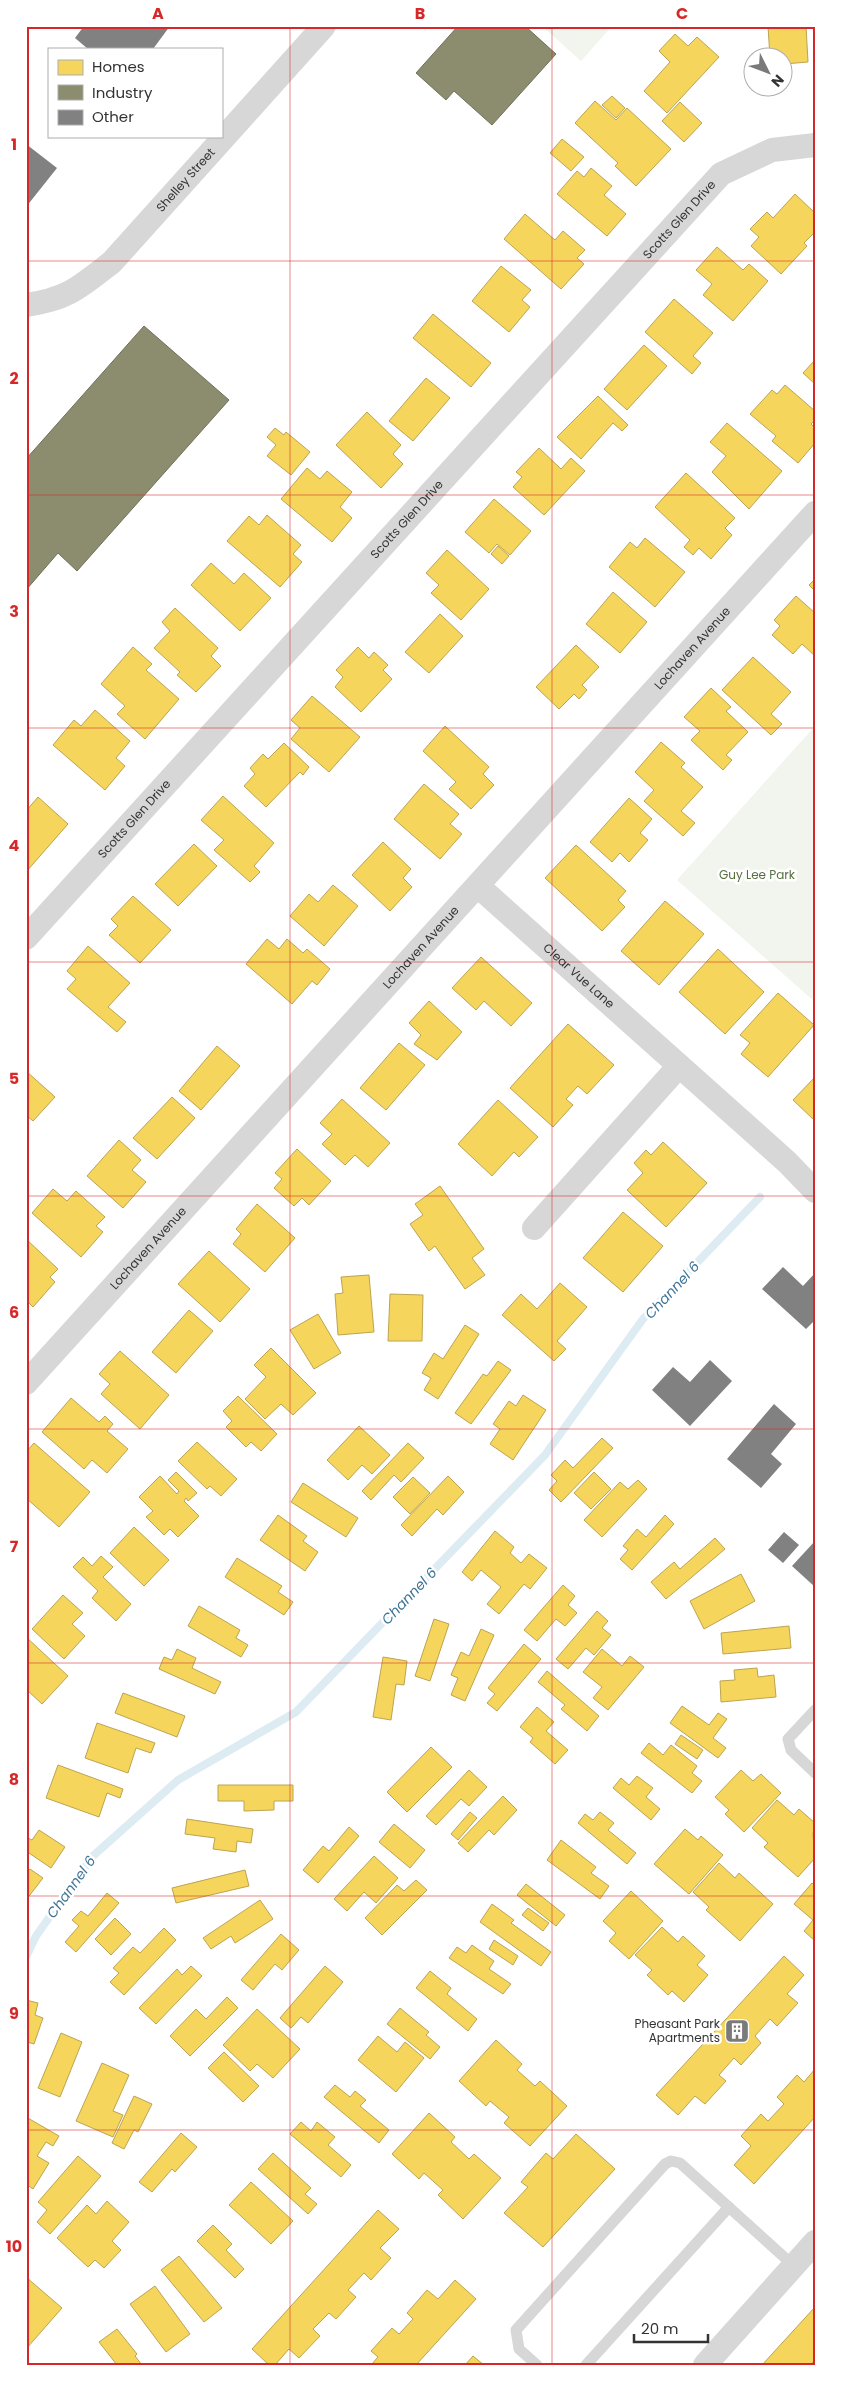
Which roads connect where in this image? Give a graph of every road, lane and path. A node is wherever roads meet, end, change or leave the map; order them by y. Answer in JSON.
{"nodes":[{"id":1,"x":324,"y":26,"type":"edge"},
{"id":2,"x":815,"y":145,"type":"edge"},
{"id":3,"x":26,"y":305,"type":"edge"},
{"id":4,"x":815,"y":513,"type":"edge"},
{"id":5,"x":478,"y":886,"type":"junction"},
{"id":6,"x":26,"y":938,"type":"edge"},
{"id":7,"x":679,"y":1066,"type":"junction"},
{"id":8,"x":815,"y":1191,"type":"edge"},
{"id":9,"x":534,"y":1228,"type":"dead end"},
{"id":10,"x":26,"y":1383,"type":"edge"},
{"id":11,"x":815,"y":1710,"type":"edge"},
{"id":12,"x":815,"y":1773,"type":"edge"},
{"id":13,"x":729,"y":2207,"type":"junction"},
{"id":14,"x":815,"y":2242,"type":"edge"},
{"id":15,"x":794,"y":2266,"type":"junction"},
{"id":16,"x":537,"y":2365,"type":"edge"},
{"id":17,"x":586,"y":2365,"type":"edge"},
{"id":18,"x":705,"y":2365,"type":"edge"}],
"edges":[{"from":1,"to":3,"type":"street","name":"Shelley Street"},
{"from":2,"to":6,"type":"street","name":"Scotts Glen Drive"},
{"from":4,"to":5,"type":"street","name":"Lochaven Avenue"},
{"from":5,"to":7,"type":"street","name":"Clear Vue Lane"},
{"from":5,"to":10,"type":"street","name":"Lochaven Avenue"},
{"from":7,"to":8,"type":"street","name":"Clear Vue Lane"},
{"from":7,"to":9,"type":"street"},
{"from":11,"to":12,"type":"lane"},
{"from":13,"to":15,"type":"lane"},
{"from":13,"to":16,"type":"lane"},
{"from":13,"to":17,"type":"lane"},
{"from":14,"to":15,"type":"street"},
{"from":15,"to":18,"type":"street"}]}
